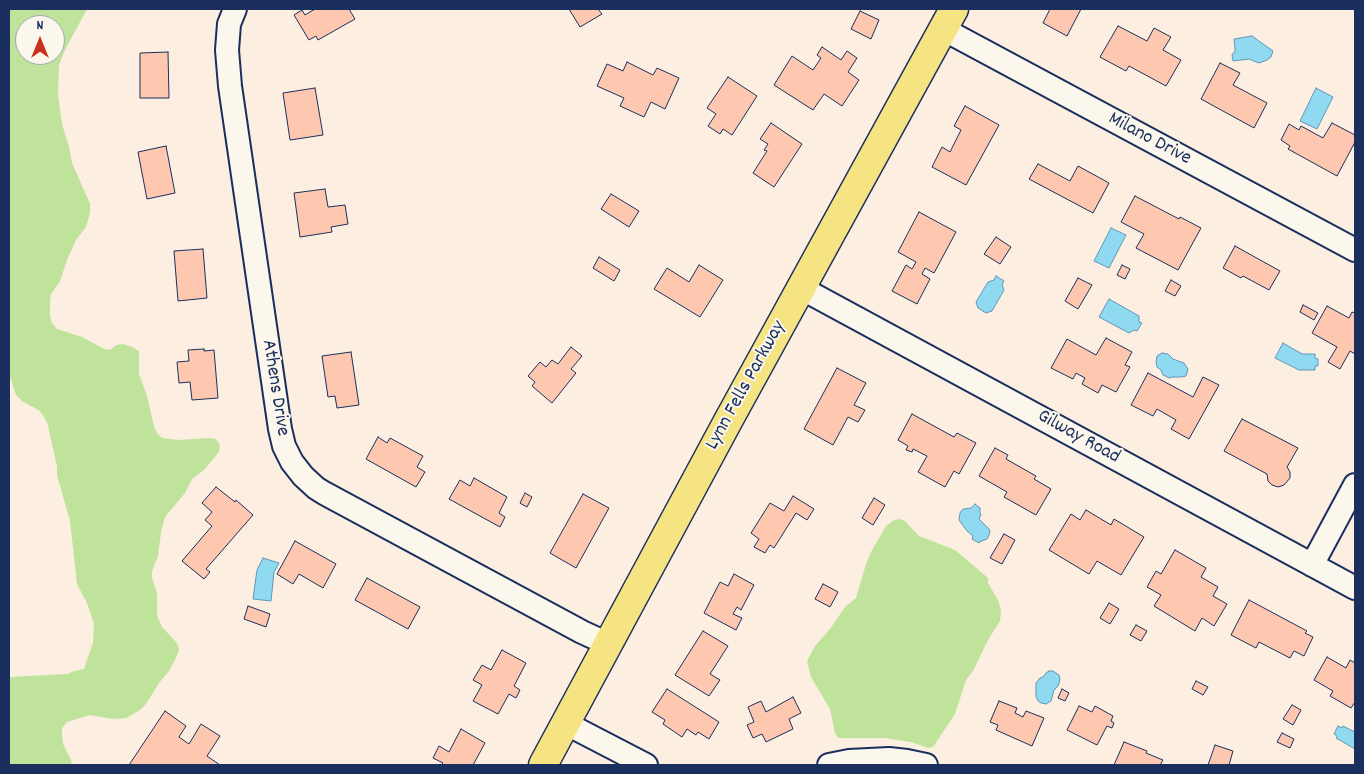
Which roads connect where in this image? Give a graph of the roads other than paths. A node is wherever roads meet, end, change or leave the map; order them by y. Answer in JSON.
{"nodes":[{"id":1,"x":235,"y":9,"type":"edge"},
{"id":2,"x":948,"y":19,"type":"edge"},
{"id":3,"x":1355,"y":250,"type":"edge"},
{"id":4,"x":801,"y":288,"type":"junction"},
{"id":5,"x":1355,"y":485,"type":"edge"},
{"id":6,"x":1312,"y":565,"type":"junction"},
{"id":7,"x":1355,"y":588,"type":"edge"},
{"id":8,"x":608,"y":644,"type":"junction"},
{"id":9,"x":565,"y":723,"type":"junction"},
{"id":10,"x":543,"y":765,"type":"edge"},
{"id":11,"x":646,"y":765,"type":"edge"},
{"id":12,"x":829,"y":765,"type":"edge"},
{"id":13,"x":926,"y":765,"type":"edge"}],
"edges":[{"from":1,"to":8,"type":"street","name":"Athens Drive"},
{"from":2,"to":3,"type":"street","name":"Milano Drive"},
{"from":2,"to":4,"type":"main road","name":"Lynn Fells Parkway"},
{"from":4,"to":6,"type":"street","name":"Gilway Road"},
{"from":4,"to":8,"type":"main road","name":"Lynn Fells Parkway"},
{"from":5,"to":6,"type":"street"},
{"from":6,"to":7,"type":"street","name":"Gilway Road"},
{"from":8,"to":9,"type":"main road","name":"Lynn Fells Parkway"},
{"from":9,"to":10,"type":"main road","name":"Lynn Fells Parkway"},
{"from":9,"to":11,"type":"street"},
{"from":12,"to":13,"type":"street"}]}
